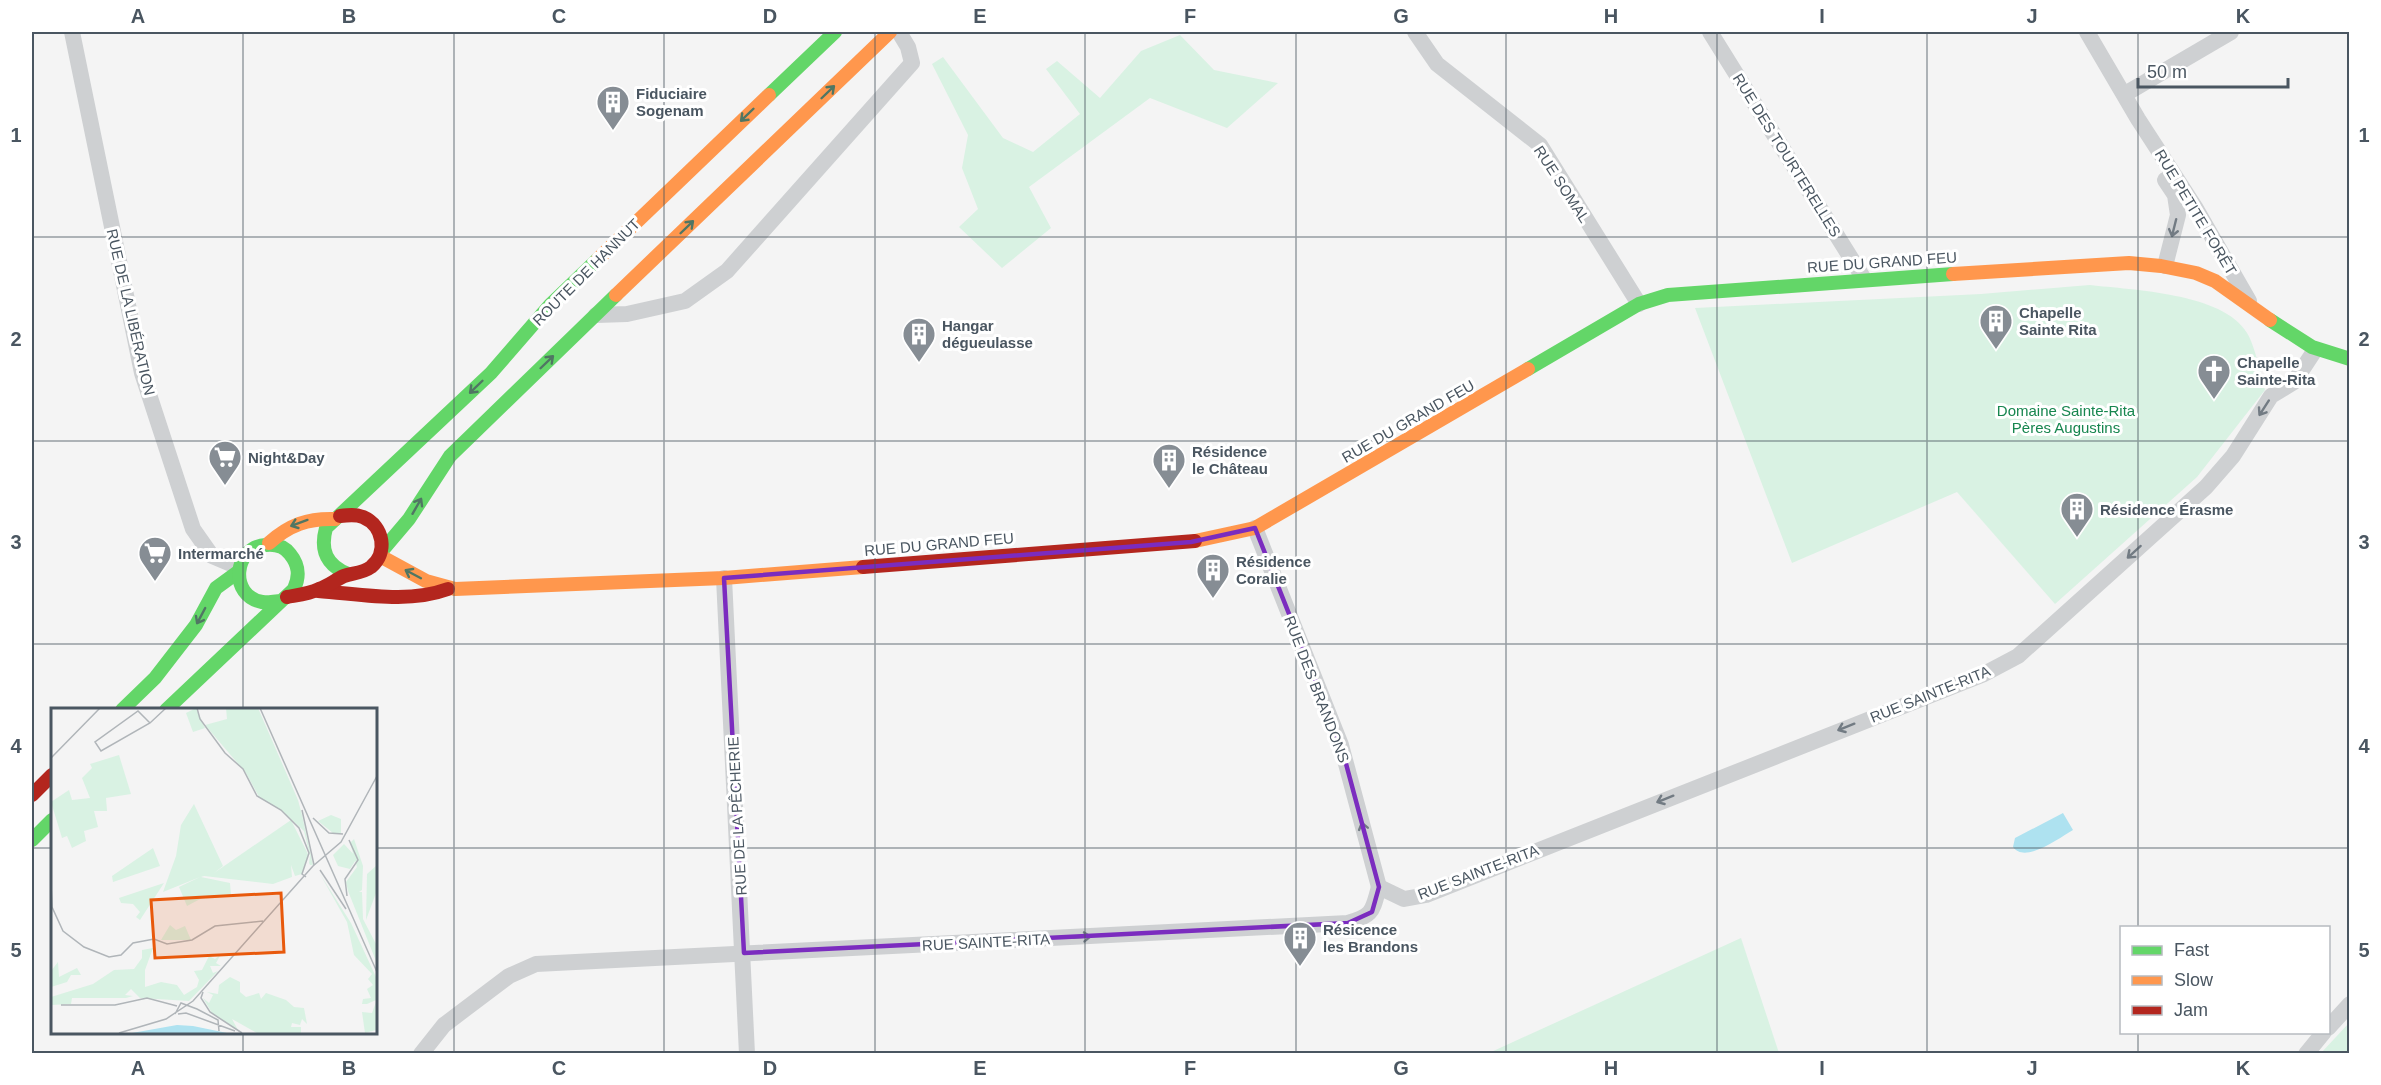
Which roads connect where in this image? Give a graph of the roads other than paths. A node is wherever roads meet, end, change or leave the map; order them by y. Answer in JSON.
{"nodes":[{"id":1,"x":72,"y":32,"type":"edge"},
{"id":2,"x":835,"y":32,"type":"edge"},
{"id":3,"x":890,"y":32,"type":"edge"},
{"id":4,"x":899,"y":32,"type":"edge"},
{"id":5,"x":1415,"y":32,"type":"edge"},
{"id":6,"x":1710,"y":32,"type":"edge"},
{"id":7,"x":2087,"y":32,"type":"edge"},
{"id":8,"x":2231,"y":32,"type":"edge"},
{"id":9,"x":2124,"y":94,"type":"junction"},
{"id":10,"x":2138,"y":119,"type":"junction"},
{"id":11,"x":2164,"y":266,"type":"junction"},
{"id":12,"x":1864,"y":279,"type":"junction"},
{"id":13,"x":1639,"y":304,"type":"junction"},
{"id":14,"x":2252,"y":306,"type":"junction"},
{"id":15,"x":596,"y":315,"type":"junction"},
{"id":16,"x":2315,"y":350,"type":"junction"},
{"id":17,"x":2349,"y":359,"type":"edge"},
{"id":18,"x":338,"y":517,"type":"junction"},
{"id":19,"x":1255,"y":528,"type":"junction"},
{"id":20,"x":268,"y":543,"type":"junction"},
{"id":21,"x":380,"y":554,"type":"junction"},
{"id":22,"x":238,"y":569,"type":"junction"},
{"id":23,"x":351,"y":574,"type":"junction"},
{"id":24,"x":724,"y":578,"type":"junction"},
{"id":25,"x":448,"y":589,"type":"junction"},
{"id":26,"x":318,"y":591,"type":"junction"},
{"id":27,"x":376,"y":595,"type":"junction"},
{"id":28,"x":284,"y":599,"type":"junction"},
{"id":29,"x":124,"y":708,"type":"edge"},
{"id":30,"x":168,"y":708,"type":"edge"},
{"id":31,"x":51,"y":777,"type":"edge"},
{"id":32,"x":32,"y":795,"type":"edge"},
{"id":33,"x":51,"y":821,"type":"edge"},
{"id":34,"x":32,"y":840,"type":"edge"},
{"id":35,"x":1379,"y":887,"type":"junction"},
{"id":36,"x":744,"y":953,"type":"junction"},
{"id":37,"x":2349,"y":1004,"type":"edge"},
{"id":38,"x":2330,"y":1026,"type":"edge"},
{"id":39,"x":2322,"y":1034,"type":"edge"},
{"id":40,"x":421,"y":1053,"type":"edge"},
{"id":41,"x":747,"y":1053,"type":"edge"},
{"id":42,"x":2306,"y":1053,"type":"edge"}],
"edges":[{"from":1,"to":22,"type":"street","name":"RUE DE LA LIBÉRATION"},
{"from":2,"to":18,"type":"main road","name":"ROUTE DE HANNUT","one_way":true},
{"from":15,"to":3,"type":"main road","one_way":true},
{"from":4,"to":15,"type":"street"},
{"from":5,"to":13,"type":"street","name":"RUE SOMAL"},
{"from":6,"to":12,"type":"street","name":"RUE DES TOURTERELLES"},
{"from":7,"to":9,"type":"street","name":"RUE PETITE FORÊT"},
{"from":8,"to":9,"type":"street"},
{"from":9,"to":10,"type":"street","name":"RUE PETITE FORÊT"},
{"from":10,"to":11,"type":"street","name":"RUE PETITE FORÊT","one_way":true},
{"from":10,"to":14,"type":"street","name":"RUE PETITE FORÊT"},
{"from":11,"to":12,"type":"main road","name":"RUE DU GRAND FEU"},
{"from":11,"to":14,"type":"main road","name":"RUE DU GRAND FEU"},
{"from":12,"to":13,"type":"main road","name":"RUE DU GRAND FEU"},
{"from":13,"to":19,"type":"main road","name":"RUE DU GRAND FEU"},
{"from":14,"to":16,"type":"main road","name":"RUE DU GRAND FEU"},
{"from":21,"to":15,"type":"main road","one_way":true},
{"from":16,"to":17,"type":"main road","name":"RUE DU GRAND FEU"},
{"from":16,"to":35,"type":"street","name":"RUE SAINTE-RITA","one_way":true},
{"from":18,"to":20,"type":"main road","one_way":true},
{"from":18,"to":21,"type":"main road"},
{"from":18,"to":23,"type":"main road","name":"ROUTE DE HANNUT"},
{"from":19,"to":24,"type":"main road","name":"RUE DU GRAND FEU"},
{"from":35,"to":19,"type":"street","name":"RUE DES BRANDONS","one_way":true},
{"from":20,"to":22,"type":"main road"},
{"from":20,"to":28,"type":"main road"},
{"from":21,"to":23,"type":"main road"},
{"from":25,"to":21,"type":"main road","name":"RUE DU GRAND FEU","one_way":true},
{"from":22,"to":28,"type":"main road"},
{"from":22,"to":29,"type":"main road","one_way":true},
{"from":23,"to":26,"type":"main road"},
{"from":23,"to":27,"type":"main road"},
{"from":24,"to":25,"type":"main road","name":"RUE DU GRAND FEU"},
{"from":24,"to":36,"type":"street","name":"RUE DE LA PÊCHERIE"},
{"from":25,"to":27,"type":"main road","name":"RUE DU GRAND FEU"},
{"from":26,"to":27,"type":"main road","name":"RUE DU GRAND FEU"},
{"from":26,"to":28,"type":"main road"},
{"from":28,"to":30,"type":"main road"},
{"from":31,"to":32,"type":"main road"},
{"from":33,"to":34,"type":"main road"},
{"from":36,"to":35,"type":"street","name":"RUE SAINTE-RITA","one_way":true},
{"from":36,"to":40,"type":"street","name":"RUE SAINTE-RITA"},
{"from":36,"to":41,"type":"street","name":"RUE DE LA PÊCHERIE"},
{"from":37,"to":38,"type":"street"},
{"from":39,"to":42,"type":"street"}]}
